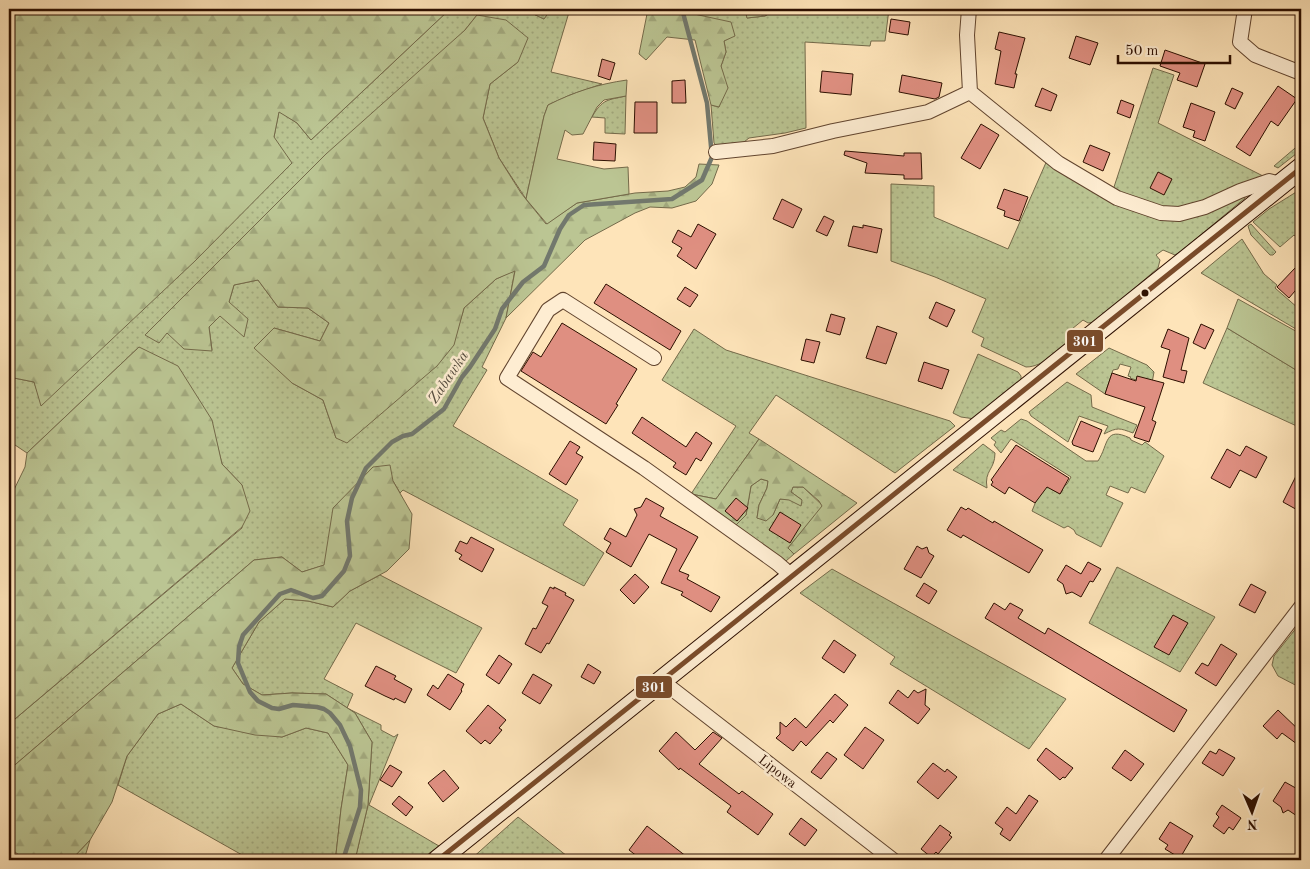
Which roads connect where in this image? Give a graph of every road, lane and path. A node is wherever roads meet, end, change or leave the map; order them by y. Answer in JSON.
{"nodes":[{"id":1,"x":969,"y":9,"type":"edge"},
{"id":2,"x":1245,"y":9,"type":"edge"},
{"id":3,"x":1301,"y":72,"type":"edge"},
{"id":4,"x":970,"y":92,"type":"junction"},
{"id":5,"x":716,"y":152,"type":"dead end"},
{"id":6,"x":1301,"y":168,"type":"edge"},
{"id":7,"x":1281,"y":184,"type":"junction"},
{"id":8,"x":654,"y":358,"type":"dead end"},
{"id":9,"x":792,"y":576,"type":"junction"},
{"id":10,"x":1301,"y":607,"type":"edge"},
{"id":11,"x":662,"y":681,"type":"junction"},
{"id":12,"x":438,"y":860,"type":"edge"},
{"id":13,"x":894,"y":860,"type":"edge"},
{"id":14,"x":1106,"y":860,"type":"edge"}],
"edges":[{"from":1,"to":4,"type":"street"},
{"from":2,"to":3,"type":"street"},
{"from":4,"to":5,"type":"street"},
{"from":4,"to":7,"type":"street"},
{"from":6,"to":7,"type":"main road"},
{"from":7,"to":9,"type":"main road"},
{"from":8,"to":9,"type":"street"},
{"from":9,"to":11,"type":"main road"},
{"from":10,"to":14,"type":"street"},
{"from":11,"to":12,"type":"main road"},
{"from":11,"to":13,"type":"street","name":"Lipowa"}]}
